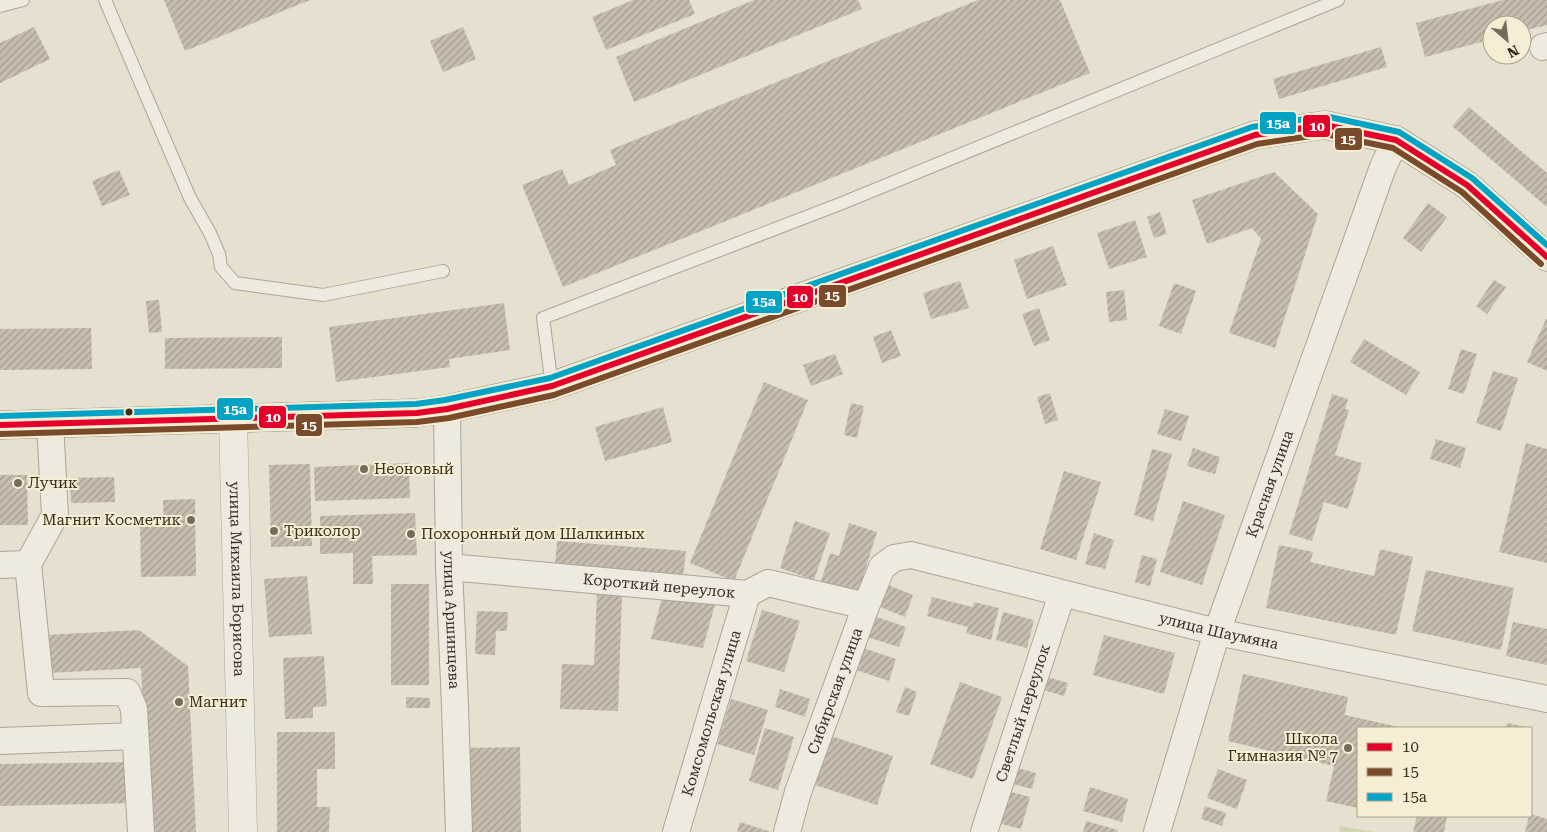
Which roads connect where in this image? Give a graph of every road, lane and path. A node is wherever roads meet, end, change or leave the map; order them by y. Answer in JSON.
{"nodes":[{"id":1,"x":23,"y":0,"type":"edge"},
{"id":2,"x":105,"y":0,"type":"edge"},
{"id":3,"x":1338,"y":0,"type":"edge"},
{"id":4,"x":0,"y":6,"type":"edge"},
{"id":5,"x":1396,"y":140,"type":"junction"},
{"id":6,"x":1547,"y":257,"type":"edge"},
{"id":7,"x":443,"y":271,"type":"dead end"},
{"id":8,"x":552,"y":386,"type":"junction"},
{"id":9,"x":447,"y":409,"type":"junction"},
{"id":10,"x":233,"y":417,"type":"junction"},
{"id":11,"x":50,"y":423,"type":"junction"},
{"id":12,"x":0,"y":424,"type":"edge"},
{"id":13,"x":894,"y":558,"type":"joint"},
{"id":14,"x":28,"y":564,"type":"junction"},
{"id":15,"x":0,"y":565,"type":"edge"},
{"id":16,"x":449,"y":567,"type":"junction"},
{"id":17,"x":746,"y":594,"type":"junction"},
{"id":18,"x":1062,"y":594,"type":"junction"},
{"id":19,"x":866,"y":606,"type":"junction"},
{"id":20,"x":1217,"y":632,"type":"junction"},
{"id":21,"x":1547,"y":700,"type":"edge"},
{"id":22,"x":135,"y":736,"type":"junction"},
{"id":23,"x":0,"y":741,"type":"edge"},
{"id":24,"x":141,"y":832,"type":"edge"},
{"id":25,"x":243,"y":832,"type":"edge"},
{"id":26,"x":459,"y":832,"type":"edge"},
{"id":27,"x":676,"y":832,"type":"edge"},
{"id":28,"x":787,"y":832,"type":"edge"},
{"id":29,"x":984,"y":832,"type":"edge"},
{"id":30,"x":1157,"y":832,"type":"edge"}],
"edges":[{"from":1,"to":4,"type":"lane"},
{"from":2,"to":7,"type":"lane"},
{"from":3,"to":8,"type":"lane"},
{"from":5,"to":6,"type":"main road"},
{"from":5,"to":8,"type":"main road"},
{"from":5,"to":20,"type":"street","name":"Красная улица"},
{"from":8,"to":9,"type":"main road"},
{"from":9,"to":10,"type":"main road"},
{"from":9,"to":16,"type":"street","name":"улица Аршинцева"},
{"from":10,"to":11,"type":"main road"},
{"from":10,"to":25,"type":"street","name":"улица Михаила Борисова"},
{"from":11,"to":12,"type":"main road"},
{"from":11,"to":14,"type":"street"},
{"from":13,"to":18,"type":"street","name":"улица Шаумяна"},
{"from":13,"to":19,"type":"street","name":"Сибирская улица"},
{"from":14,"to":15,"type":"street"},
{"from":14,"to":22,"type":"street"},
{"from":16,"to":17,"type":"street","name":"Короткий переулок"},
{"from":16,"to":26,"type":"street","name":"улица Аршинцева"},
{"from":17,"to":19,"type":"street","name":"Короткий переулок"},
{"from":17,"to":27,"type":"street","name":"Комсомольская улица"},
{"from":18,"to":20,"type":"street","name":"улица Шаумяна"},
{"from":18,"to":29,"type":"street","name":"Светлый переулок"},
{"from":19,"to":28,"type":"street","name":"Сибирская улица"},
{"from":20,"to":21,"type":"street","name":"улица Шаумяна"},
{"from":20,"to":30,"type":"street","name":"Красная улица"},
{"from":22,"to":23,"type":"street"},
{"from":22,"to":24,"type":"street"}]}
